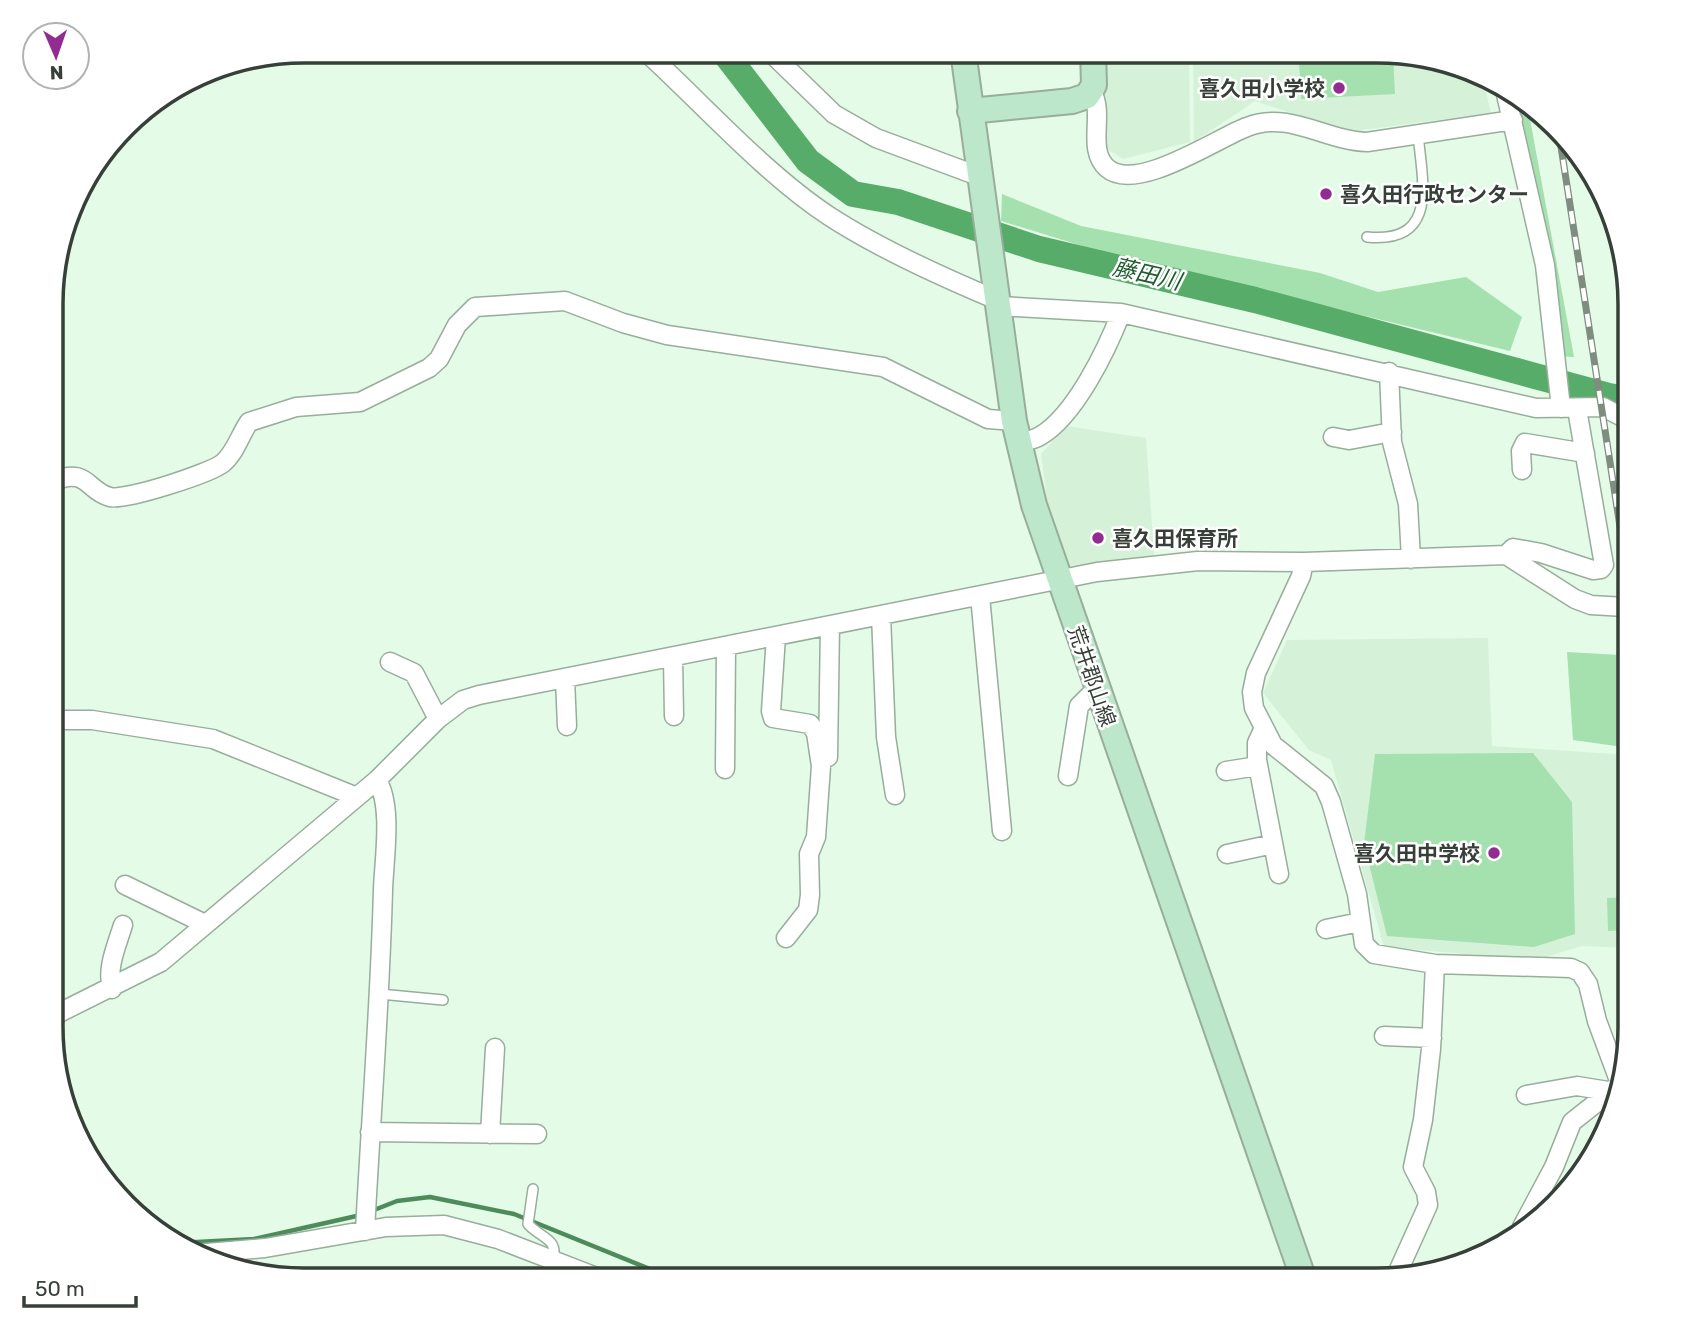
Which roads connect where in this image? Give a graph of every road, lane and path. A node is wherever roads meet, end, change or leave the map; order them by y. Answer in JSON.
{"nodes":[{"id":1,"x":659,"y":64,"type":"edge"},
{"id":2,"x":782,"y":64,"type":"edge"},
{"id":3,"x":965,"y":64,"type":"edge"},
{"id":4,"x":1093,"y":64,"type":"edge"},
{"id":5,"x":1092,"y":92,"type":"junction"},
{"id":6,"x":1508,"y":102,"type":"edge"},
{"id":7,"x":970,"y":111,"type":"junction"},
{"id":8,"x":1513,"y":120,"type":"junction"},
{"id":9,"x":1418,"y":135,"type":"junction"},
{"id":10,"x":983,"y":185,"type":"junction"},
{"id":11,"x":1367,"y":237,"type":"dead end"},
{"id":12,"x":996,"y":297,"type":"junction"},
{"id":13,"x":1121,"y":313,"type":"junction"},
{"id":14,"x":1389,"y":372,"type":"junction"},
{"id":15,"x":1569,"y":408,"type":"junction"},
{"id":16,"x":1618,"y":414,"type":"edge"},
{"id":17,"x":1016,"y":432,"type":"junction"},
{"id":18,"x":1392,"y":432,"type":"junction"},
{"id":19,"x":1333,"y":437,"type":"dead end"},
{"id":20,"x":1585,"y":453,"type":"junction"},
{"id":21,"x":1522,"y":470,"type":"dead end"},
{"id":22,"x":63,"y":476,"type":"edge"},
{"id":23,"x":1506,"y":555,"type":"junction"},
{"id":24,"x":1411,"y":559,"type":"junction"},
{"id":25,"x":1304,"y":562,"type":"junction"},
{"id":26,"x":1058,"y":581,"type":"junction"},
{"id":27,"x":980,"y":596,"type":"junction"},
{"id":28,"x":1618,"y":607,"type":"edge"},
{"id":29,"x":881,"y":615,"type":"junction"},
{"id":30,"x":830,"y":625,"type":"junction"},
{"id":31,"x":776,"y":636,"type":"junction"},
{"id":32,"x":726,"y":647,"type":"junction"},
{"id":33,"x":673,"y":659,"type":"junction"},
{"id":34,"x":390,"y":662,"type":"dead end"},
{"id":35,"x":565,"y":679,"type":"junction"},
{"id":36,"x":1097,"y":689,"type":"junction"},
{"id":37,"x":674,"y":716,"type":"dead end"},
{"id":38,"x":438,"y":719,"type":"junction"},
{"id":39,"x":64,"y":720,"type":"edge"},
{"id":40,"x":567,"y":726,"type":"dead end"},
{"id":41,"x":1263,"y":730,"type":"junction"},
{"id":42,"x":1258,"y":766,"type":"junction"},
{"id":43,"x":725,"y":769,"type":"dead end"},
{"id":44,"x":829,"y":771,"type":"dead end"},
{"id":45,"x":1226,"y":771,"type":"dead end"},
{"id":46,"x":1068,"y":776,"type":"dead end"},
{"id":47,"x":377,"y":780,"type":"junction"},
{"id":48,"x":895,"y":795,"type":"dead end"},
{"id":49,"x":357,"y":797,"type":"junction"},
{"id":50,"x":1002,"y":831,"type":"dead end"},
{"id":51,"x":1273,"y":844,"type":"junction"},
{"id":52,"x":1227,"y":854,"type":"dead end"},
{"id":53,"x":1279,"y":874,"type":"dead end"},
{"id":54,"x":125,"y":885,"type":"dead end"},
{"id":55,"x":1360,"y":922,"type":"junction"},
{"id":56,"x":205,"y":924,"type":"junction"},
{"id":57,"x":123,"y":925,"type":"dead end"},
{"id":58,"x":1326,"y":929,"type":"dead end"},
{"id":59,"x":786,"y":937,"type":"dead end"},
{"id":60,"x":1435,"y":964,"type":"junction"},
{"id":61,"x":111,"y":989,"type":"junction"},
{"id":62,"x":380,"y":995,"type":"junction"},
{"id":63,"x":443,"y":1000,"type":"dead end"},
{"id":64,"x":64,"y":1011,"type":"edge"},
{"id":65,"x":1384,"y":1036,"type":"dead end"},
{"id":66,"x":1432,"y":1038,"type":"junction"},
{"id":67,"x":495,"y":1048,"type":"dead end"},
{"id":68,"x":1613,"y":1075,"type":"edge"},
{"id":69,"x":1611,"y":1086,"type":"edge"},
{"id":70,"x":1609,"y":1092,"type":"edge"},
{"id":71,"x":1525,"y":1095,"type":"dead end"},
{"id":72,"x":370,"y":1132,"type":"junction"},
{"id":73,"x":490,"y":1134,"type":"junction"},
{"id":74,"x":537,"y":1134,"type":"dead end"},
{"id":75,"x":533,"y":1189,"type":"dead end"},
{"id":76,"x":1529,"y":1213,"type":"edge"},
{"id":77,"x":365,"y":1230,"type":"junction"},
{"id":78,"x":218,"y":1252,"type":"edge"},
{"id":79,"x":552,"y":1260,"type":"junction"},
{"id":80,"x":1400,"y":1266,"type":"edge"},
{"id":81,"x":571,"y":1267,"type":"edge"},
{"id":82,"x":1300,"y":1268,"type":"edge"}],
"edges":[{"from":1,"to":12,"type":"street"},
{"from":2,"to":10,"type":"street"},
{"from":3,"to":7,"type":"main road","name":"荒井郡山線"},
{"from":4,"to":5,"type":"main road"},
{"from":5,"to":7,"type":"main road"},
{"from":5,"to":9,"type":"street"},
{"from":6,"to":8,"type":"street"},
{"from":7,"to":10,"type":"main road","name":"荒井郡山線"},
{"from":8,"to":9,"type":"street"},
{"from":8,"to":15,"type":"street"},
{"from":9,"to":11,"type":"lane"},
{"from":10,"to":12,"type":"main road","name":"荒井郡山線"},
{"from":12,"to":13,"type":"street"},
{"from":12,"to":17,"type":"main road","name":"荒井郡山線"},
{"from":13,"to":14,"type":"street"},
{"from":13,"to":17,"type":"street"},
{"from":14,"to":15,"type":"street"},
{"from":14,"to":18,"type":"street"},
{"from":15,"to":16,"type":"street"},
{"from":15,"to":20,"type":"street"},
{"from":17,"to":22,"type":"street"},
{"from":17,"to":26,"type":"main road","name":"荒井郡山線"},
{"from":18,"to":19,"type":"street"},
{"from":18,"to":24,"type":"street"},
{"from":20,"to":21,"type":"street"},
{"from":20,"to":23,"type":"street"},
{"from":23,"to":24,"type":"street"},
{"from":23,"to":28,"type":"street"},
{"from":24,"to":25,"type":"street"},
{"from":25,"to":26,"type":"street"},
{"from":25,"to":41,"type":"street"},
{"from":26,"to":27,"type":"street"},
{"from":26,"to":36,"type":"main road","name":"荒井郡山線"},
{"from":27,"to":29,"type":"street"},
{"from":27,"to":50,"type":"street"},
{"from":29,"to":30,"type":"street"},
{"from":29,"to":48,"type":"street"},
{"from":30,"to":31,"type":"street"},
{"from":30,"to":44,"type":"street"},
{"from":31,"to":32,"type":"street"},
{"from":31,"to":59,"type":"street"},
{"from":32,"to":33,"type":"street"},
{"from":32,"to":43,"type":"street"},
{"from":33,"to":35,"type":"street"},
{"from":33,"to":37,"type":"street"},
{"from":34,"to":38,"type":"street"},
{"from":35,"to":38,"type":"street"},
{"from":35,"to":40,"type":"street"},
{"from":36,"to":46,"type":"street"},
{"from":36,"to":82,"type":"main road","name":"荒井郡山線"},
{"from":38,"to":47,"type":"street"},
{"from":39,"to":49,"type":"street"},
{"from":41,"to":42,"type":"street"},
{"from":41,"to":55,"type":"street"},
{"from":42,"to":45,"type":"street"},
{"from":42,"to":51,"type":"street"},
{"from":47,"to":49,"type":"street"},
{"from":47,"to":62,"type":"street"},
{"from":49,"to":56,"type":"street"},
{"from":51,"to":52,"type":"street"},
{"from":51,"to":53,"type":"street"},
{"from":54,"to":56,"type":"street"},
{"from":55,"to":58,"type":"street"},
{"from":55,"to":60,"type":"street"},
{"from":56,"to":61,"type":"street"},
{"from":57,"to":61,"type":"street"},
{"from":60,"to":66,"type":"street"},
{"from":60,"to":68,"type":"street"},
{"from":61,"to":64,"type":"street"},
{"from":62,"to":63,"type":"lane"},
{"from":62,"to":72,"type":"street"},
{"from":65,"to":66,"type":"street"},
{"from":66,"to":80,"type":"street"},
{"from":67,"to":73,"type":"street"},
{"from":69,"to":71,"type":"street"},
{"from":70,"to":76,"type":"street"},
{"from":72,"to":73,"type":"street"},
{"from":72,"to":77,"type":"street"},
{"from":73,"to":74,"type":"street"},
{"from":75,"to":79,"type":"lane"},
{"from":77,"to":78,"type":"street"},
{"from":77,"to":79,"type":"street"},
{"from":79,"to":81,"type":"street"}]}
